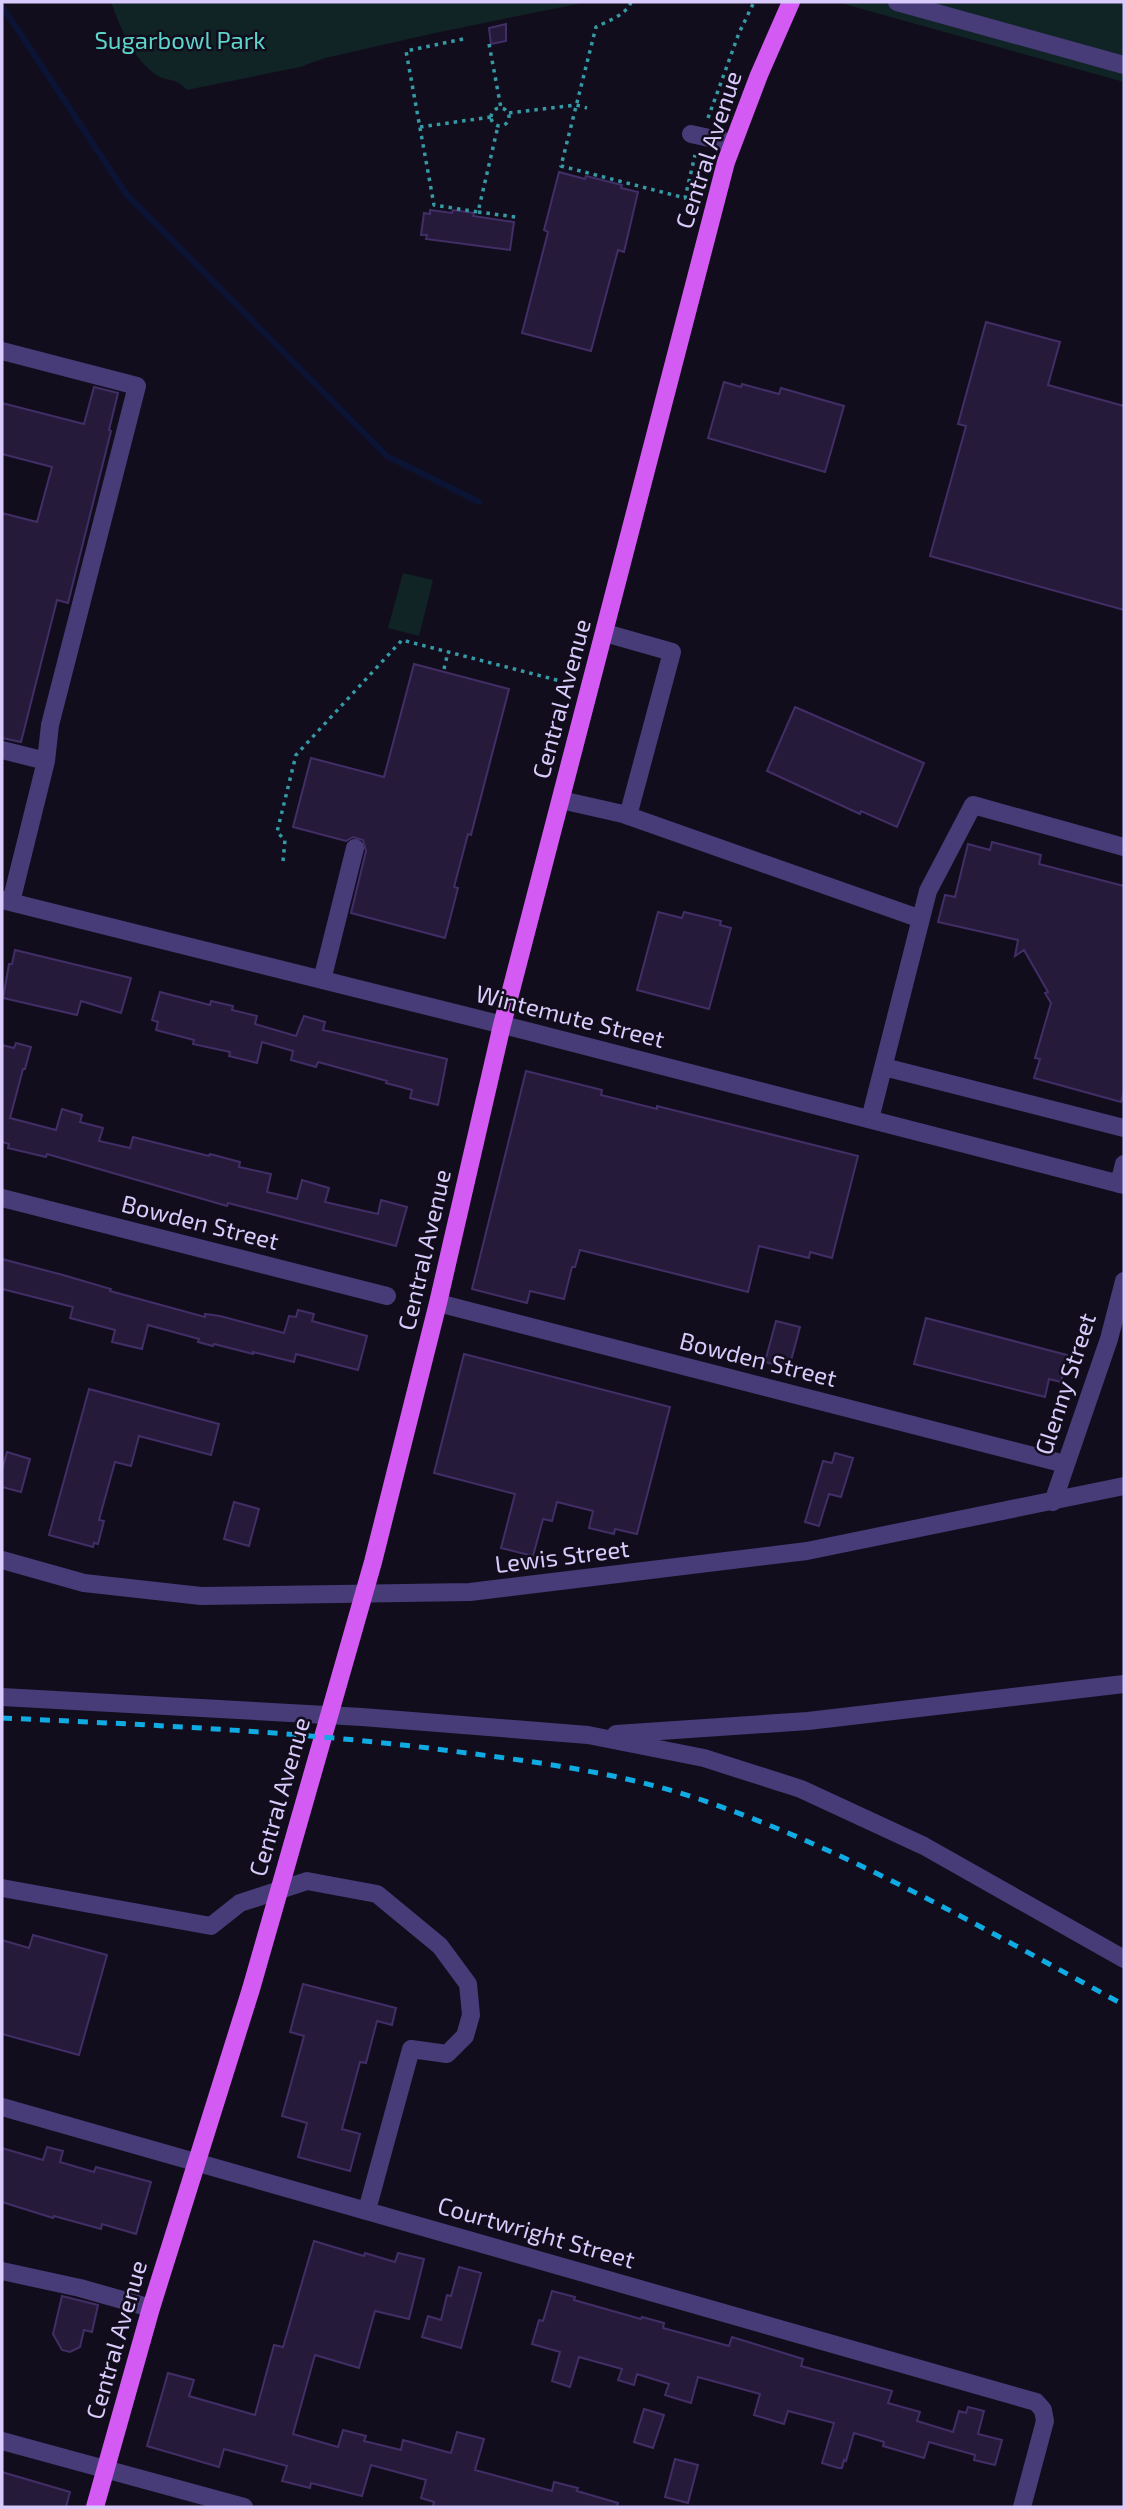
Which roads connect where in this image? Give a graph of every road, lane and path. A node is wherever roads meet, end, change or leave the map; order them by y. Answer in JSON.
{"nodes":[{"id":1,"x":631,"y":2,"type":"edge"},
{"id":2,"x":754,"y":2,"type":"edge"},
{"id":3,"x":791,"y":2,"type":"edge"},
{"id":4,"x":897,"y":2,"type":"edge"},
{"id":5,"x":463,"y":39,"type":"dead end"},
{"id":6,"x":489,"y":44,"type":"dead end"},
{"id":7,"x":1124,"y":65,"type":"edge"},
{"id":8,"x":576,"y":104,"type":"junction"},
{"id":9,"x":587,"y":107,"type":"dead end"},
{"id":10,"x":501,"y":108,"type":"junction"},
{"id":11,"x":509,"y":113,"type":"junction"},
{"id":12,"x":491,"y":117,"type":"junction"},
{"id":13,"x":707,"y":120,"type":"dead end"},
{"id":14,"x":498,"y":126,"type":"junction"},
{"id":15,"x":420,"y":127,"type":"junction"},
{"id":16,"x":691,"y":134,"type":"dead end"},
{"id":17,"x":732,"y":144,"type":"junction"},
{"id":18,"x":695,"y":155,"type":"dead end"},
{"id":19,"x":478,"y":212,"type":"junction"},
{"id":20,"x":516,"y":217,"type":"dead end"},
{"id":21,"x":2,"y":351,"type":"edge"},
{"id":22,"x":605,"y":633,"type":"junction"},
{"id":23,"x":448,"y":652,"type":"junction"},
{"id":24,"x":444,"y":669,"type":"dead end"},
{"id":25,"x":591,"y":689,"type":"junction"},
{"id":26,"x":2,"y":750,"type":"edge"},
{"id":27,"x":46,"y":761,"type":"junction"},
{"id":28,"x":561,"y":800,"type":"junction"},
{"id":29,"x":628,"y":816,"type":"junction"},
{"id":30,"x":1124,"y":847,"type":"edge"},
{"id":31,"x":355,"y":848,"type":"dead end"},
{"id":32,"x":283,"y":861,"type":"dead end"},
{"id":33,"x":6,"y":901,"type":"edge"},
{"id":34,"x":921,"y":919,"type":"junction"},
{"id":35,"x":322,"y":980,"type":"junction"},
{"id":36,"x":502,"y":1025,"type":"junction"},
{"id":37,"x":884,"y":1066,"type":"junction"},
{"id":38,"x":870,"y":1119,"type":"junction"},
{"id":39,"x":1124,"y":1128,"type":"edge"},
{"id":40,"x":1124,"y":1164,"type":"edge"},
{"id":41,"x":1121,"y":1184,"type":"edge"},
{"id":42,"x":2,"y":1198,"type":"edge"},
{"id":43,"x":1124,"y":1281,"type":"edge"},
{"id":44,"x":387,"y":1296,"type":"dead end"},
{"id":45,"x":438,"y":1303,"type":"junction"},
{"id":46,"x":1065,"y":1464,"type":"junction"},
{"id":47,"x":1124,"y":1486,"type":"edge"},
{"id":48,"x":1054,"y":1502,"type":"junction"},
{"id":49,"x":2,"y":1560,"type":"edge"},
{"id":50,"x":1124,"y":1684,"type":"edge"},
{"id":51,"x":2,"y":1697,"type":"edge"},
{"id":52,"x":588,"y":1735,"type":"junction"},
{"id":53,"x":2,"y":1888,"type":"edge"},
{"id":54,"x":1124,"y":1959,"type":"edge"},
{"id":55,"x":2,"y":2107,"type":"edge"},
{"id":56,"x":197,"y":2163,"type":"junction"},
{"id":57,"x":367,"y":2210,"type":"junction"},
{"id":58,"x":2,"y":2271,"type":"edge"},
{"id":59,"x":151,"y":2308,"type":"junction"},
{"id":60,"x":2,"y":2441,"type":"edge"},
{"id":61,"x":105,"y":2470,"type":"junction"},
{"id":62,"x":95,"y":2507,"type":"edge"},
{"id":63,"x":244,"y":2507,"type":"edge"},
{"id":64,"x":1022,"y":2507,"type":"edge"}],
"edges":[{"from":1,"to":8,"type":"path"},
{"from":2,"to":13,"type":"path"},
{"from":3,"to":17,"type":"main road","name":"Central Avenue"},
{"from":4,"to":7,"type":"street"},
{"from":5,"to":15,"type":"path"},
{"from":6,"to":10,"type":"path"},
{"from":8,"to":9,"type":"path"},
{"from":8,"to":11,"type":"path"},
{"from":8,"to":18,"type":"path"},
{"from":10,"to":11,"type":"path"},
{"from":10,"to":12,"type":"path"},
{"from":11,"to":14,"type":"path"},
{"from":12,"to":14,"type":"path"},
{"from":12,"to":15,"type":"path"},
{"from":14,"to":19,"type":"path"},
{"from":15,"to":19,"type":"path"},
{"from":16,"to":17,"type":"street"},
{"from":17,"to":22,"type":"main road","name":"Central Avenue"},
{"from":19,"to":20,"type":"path"},
{"from":21,"to":27,"type":"street"},
{"from":22,"to":25,"type":"main road","name":"Central Avenue"},
{"from":22,"to":29,"type":"street"},
{"from":23,"to":24,"type":"path"},
{"from":23,"to":25,"type":"path"},
{"from":23,"to":32,"type":"path"},
{"from":25,"to":28,"type":"main road","name":"Central Avenue"},
{"from":26,"to":27,"type":"street"},
{"from":27,"to":33,"type":"street"},
{"from":28,"to":29,"type":"street"},
{"from":28,"to":36,"type":"main road","name":"Central Avenue"},
{"from":29,"to":34,"type":"street"},
{"from":30,"to":34,"type":"street"},
{"from":31,"to":35,"type":"street"},
{"from":33,"to":35,"type":"street","name":"Wintemute Street"},
{"from":34,"to":37,"type":"street"},
{"from":35,"to":36,"type":"street","name":"Wintemute Street"},
{"from":36,"to":38,"type":"street","name":"Wintemute Street"},
{"from":36,"to":45,"type":"main road","name":"Central Avenue"},
{"from":37,"to":38,"type":"street"},
{"from":37,"to":39,"type":"street"},
{"from":38,"to":41,"type":"street","name":"Wintemute Street"},
{"from":40,"to":41,"type":"street"},
{"from":42,"to":44,"type":"street","name":"Bowden Street"},
{"from":43,"to":46,"type":"street","name":"Glenny Street"},
{"from":45,"to":46,"type":"street","name":"Bowden Street"},
{"from":45,"to":56,"type":"main road","name":"Central Avenue"},
{"from":46,"to":48,"type":"street","name":"Glenny Street"},
{"from":47,"to":48,"type":"street","name":"Lewis Street"},
{"from":48,"to":49,"type":"street","name":"Lewis Street"},
{"from":50,"to":52,"type":"street"},
{"from":51,"to":52,"type":"street"},
{"from":52,"to":54,"type":"street"},
{"from":53,"to":57,"type":"street"},
{"from":55,"to":56,"type":"street","name":"Courtwright Street"},
{"from":56,"to":57,"type":"street","name":"Courtwright Street"},
{"from":56,"to":59,"type":"main road","name":"Central Avenue"},
{"from":57,"to":64,"type":"street","name":"Courtwright Street"},
{"from":58,"to":59,"type":"street"},
{"from":59,"to":61,"type":"main road","name":"Central Avenue"},
{"from":60,"to":61,"type":"street"},
{"from":61,"to":62,"type":"main road","name":"Central Avenue"},
{"from":61,"to":63,"type":"street"}]}
